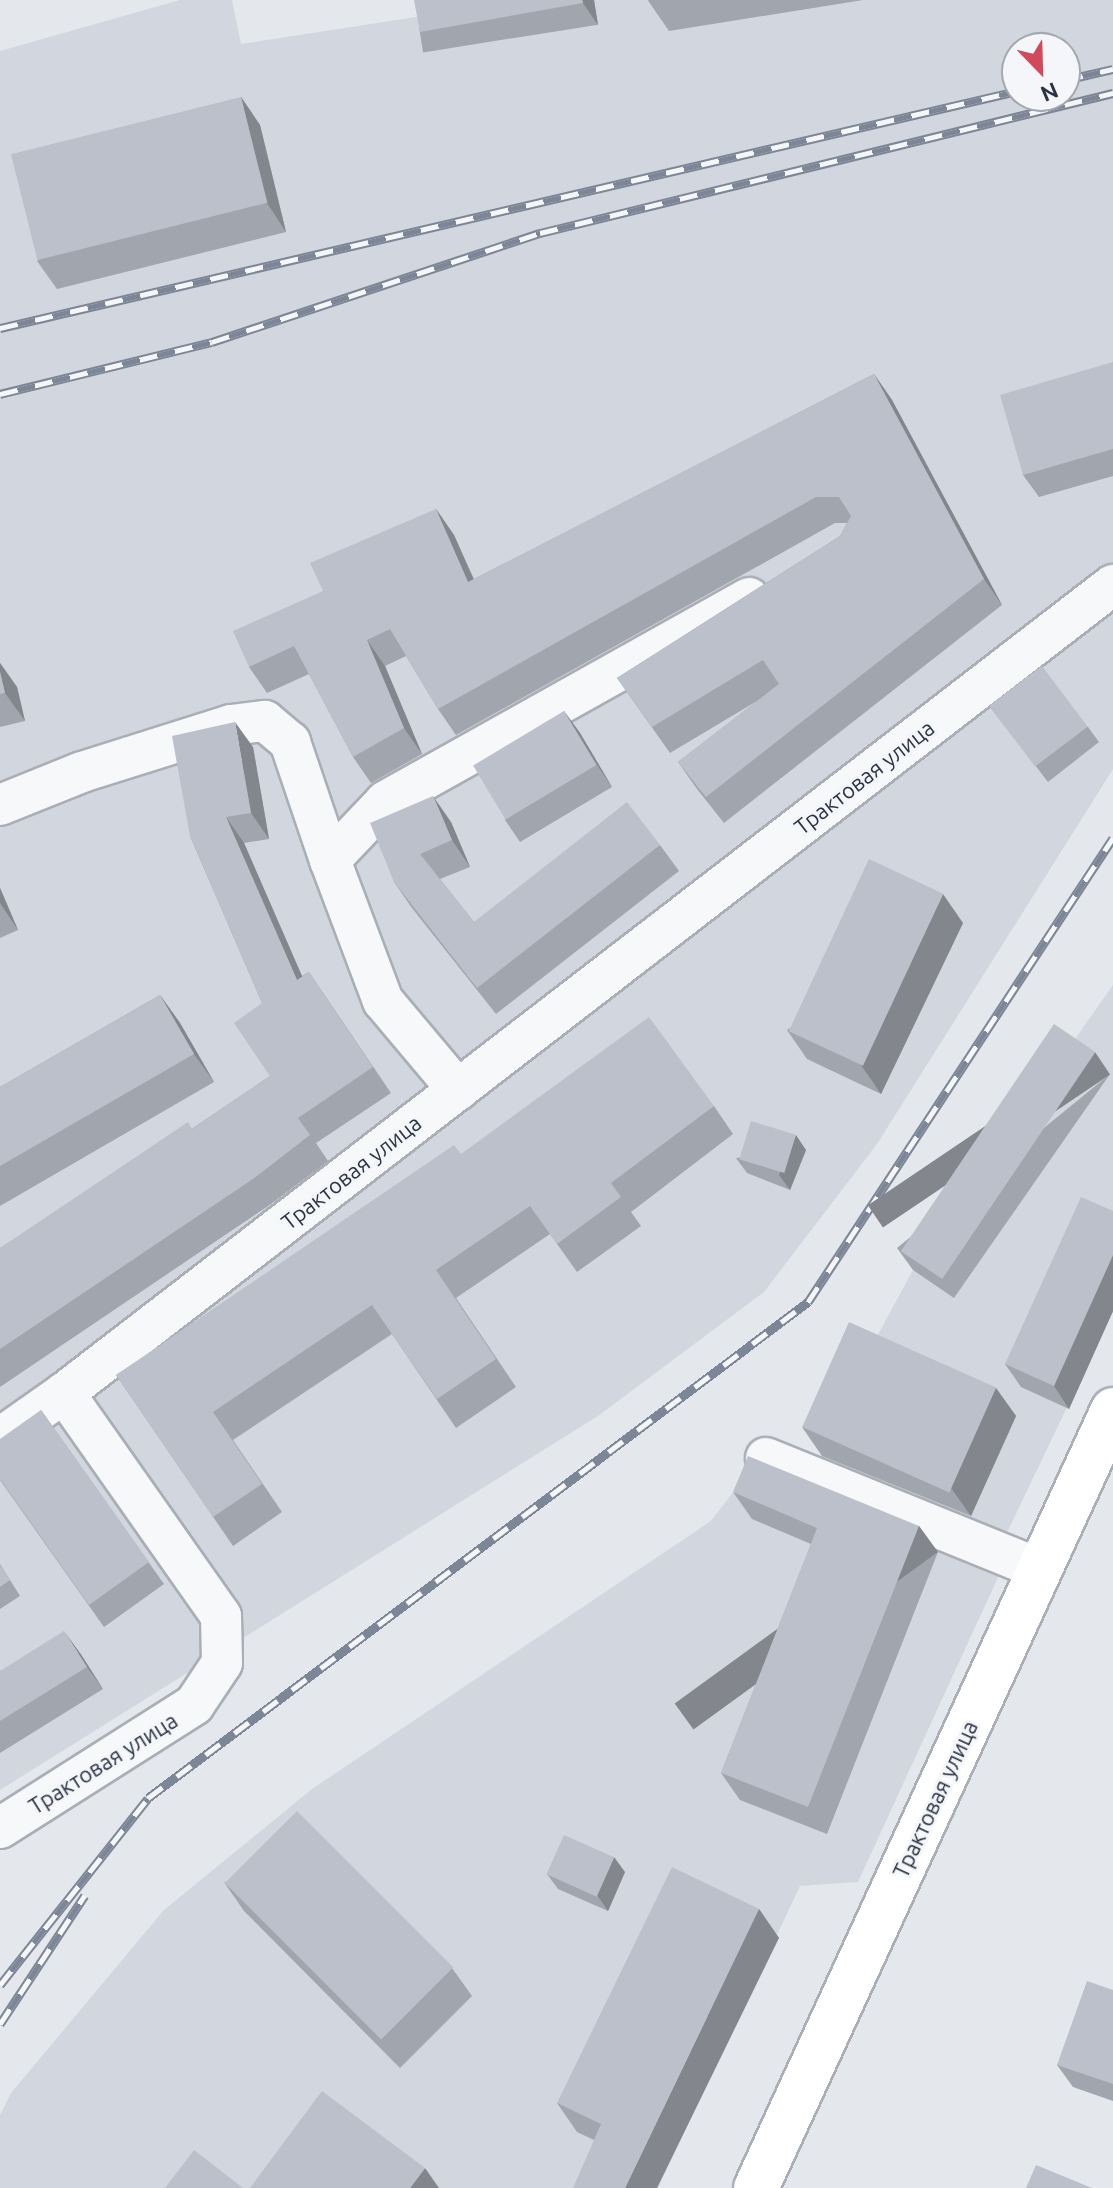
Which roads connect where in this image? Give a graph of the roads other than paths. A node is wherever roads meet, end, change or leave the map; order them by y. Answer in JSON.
{"nodes":[{"id":1,"x":777,"y":582,"type":"edge"},
{"id":2,"x":1113,"y":585,"type":"edge"},
{"id":3,"x":0,"y":805,"type":"edge"},
{"id":4,"x":330,"y":860,"type":"junction"},
{"id":5,"x":458,"y":1090,"type":"junction"},
{"id":6,"x":64,"y":1393,"type":"junction"},
{"id":7,"x":1113,"y":1410,"type":"edge"},
{"id":8,"x":0,"y":1438,"type":"edge"},
{"id":9,"x":766,"y":1458,"type":"dead end"},
{"id":10,"x":1103,"y":1458,"type":"edge"},
{"id":11,"x":1040,"y":1569,"type":"junction"},
{"id":12,"x":0,"y":1828,"type":"edge"},
{"id":13,"x":756,"y":2188,"type":"edge"}],
"edges":[{"from":1,"to":4,"type":"lane"},
{"from":2,"to":5,"type":"lane","name":"Трактовая улица"},
{"from":3,"to":4,"type":"lane"},
{"from":4,"to":5,"type":"lane"},
{"from":5,"to":6,"type":"lane","name":"Трактовая улица"},
{"from":6,"to":8,"type":"lane"},
{"from":6,"to":12,"type":"lane","name":"Трактовая улица"},
{"from":7,"to":10,"type":"main road","name":"Трактовая улица"},
{"from":9,"to":11,"type":"lane"},
{"from":10,"to":11,"type":"main road","name":"Трактовая улица"},
{"from":11,"to":13,"type":"main road","name":"Трактовая улица"}]}
